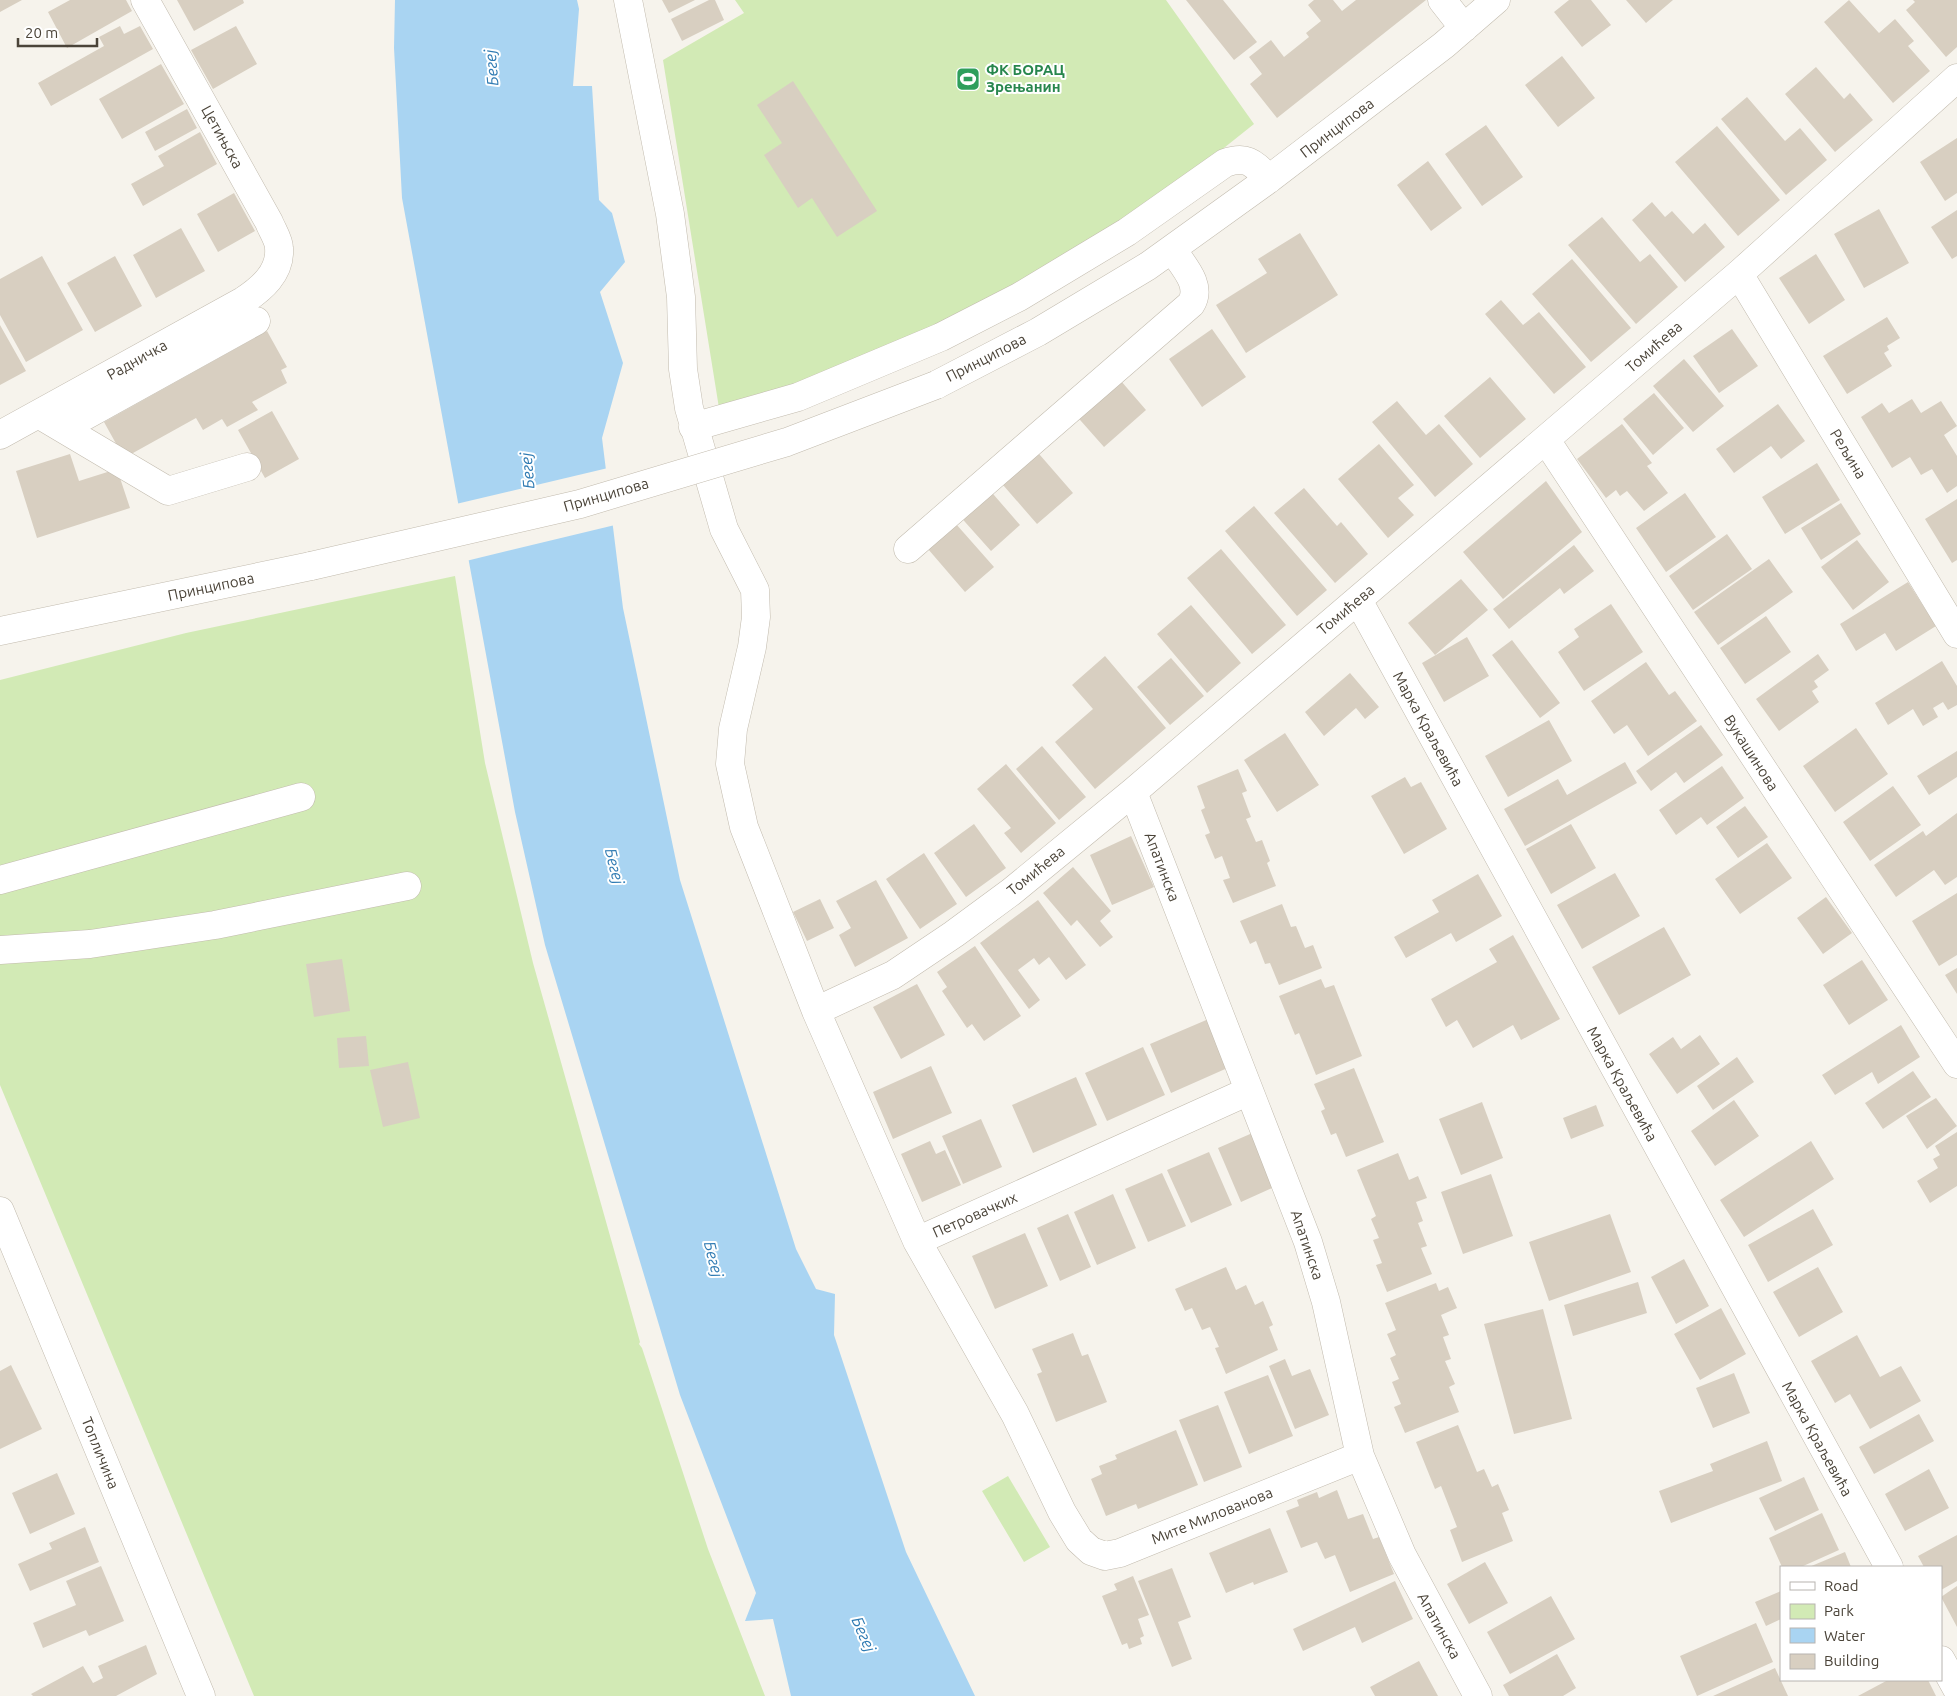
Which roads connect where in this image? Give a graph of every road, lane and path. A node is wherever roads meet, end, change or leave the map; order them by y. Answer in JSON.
{"nodes":[{"id":1,"x":145,"y":0,"type":"edge"},
{"id":2,"x":628,"y":0,"type":"edge"},
{"id":3,"x":1442,"y":0,"type":"edge"},
{"id":4,"x":1496,"y":0,"type":"edge"},
{"id":5,"x":1464,"y":28,"type":"junction"},
{"id":6,"x":1956,"y":81,"type":"edge"},
{"id":7,"x":1269,"y":179,"type":"junction"},
{"id":8,"x":1172,"y":249,"type":"junction"},
{"id":9,"x":1739,"y":274,"type":"junction"},
{"id":10,"x":270,"y":278,"type":"joint"},
{"id":11,"x":256,"y":321,"type":"dead end"},
{"id":12,"x":40,"y":415,"type":"junction"},
{"id":13,"x":693,"y":427,"type":"junction"},
{"id":14,"x":63,"y":428,"type":"junction"},
{"id":15,"x":0,"y":435,"type":"edge"},
{"id":16,"x":1546,"y":440,"type":"junction"},
{"id":17,"x":246,"y":467,"type":"dead end"},
{"id":18,"x":908,"y":549,"type":"dead end"},
{"id":19,"x":1358,"y":600,"type":"junction"},
{"id":20,"x":0,"y":632,"type":"edge"},
{"id":21,"x":1957,"y":634,"type":"edge"},
{"id":22,"x":1133,"y":792,"type":"junction"},
{"id":23,"x":301,"y":797,"type":"dead end"},
{"id":24,"x":0,"y":880,"type":"edge"},
{"id":25,"x":407,"y":886,"type":"dead end"},
{"id":26,"x":0,"y":950,"type":"edge"},
{"id":27,"x":816,"y":1011,"type":"junction"},
{"id":28,"x":1957,"y":1064,"type":"edge"},
{"id":29,"x":1249,"y":1091,"type":"junction"},
{"id":30,"x":0,"y":1211,"type":"edge"},
{"id":31,"x":917,"y":1241,"type":"junction"},
{"id":32,"x":1360,"y":1456,"type":"junction"},
{"id":33,"x":1071,"y":1528,"type":"joint"},
{"id":34,"x":1888,"y":1566,"type":"edge"},
{"id":35,"x":1942,"y":1662,"type":"edge"},
{"id":36,"x":1957,"y":1689,"type":"edge"},
{"id":37,"x":194,"y":1693,"type":"edge"},
{"id":38,"x":1478,"y":1696,"type":"edge"}],
"edges":[{"from":1,"to":10,"type":"street","name":"Цетињска"},
{"from":2,"to":13,"type":"street"},
{"from":3,"to":5,"type":"street"},
{"from":4,"to":5,"type":"street","name":"Принципова"},
{"from":5,"to":7,"type":"street","name":"Принципова"},
{"from":6,"to":9,"type":"street","name":"Томићева"},
{"from":7,"to":8,"type":"street","name":"Принципова"},
{"from":7,"to":13,"type":"street"},
{"from":8,"to":18,"type":"street"},
{"from":8,"to":20,"type":"street","name":"Принципова","bridge":true},
{"from":9,"to":16,"type":"street","name":"Томићева"},
{"from":9,"to":21,"type":"street","name":"Рељина"},
{"from":10,"to":12,"type":"street","name":"Радничка"},
{"from":11,"to":14,"type":"street"},
{"from":12,"to":14,"type":"street"},
{"from":12,"to":15,"type":"street","name":"Радничка"},
{"from":13,"to":27,"type":"street"},
{"from":14,"to":17,"type":"street"},
{"from":16,"to":19,"type":"street","name":"Томићева"},
{"from":16,"to":28,"type":"street","name":"Вукашинова"},
{"from":19,"to":22,"type":"street","name":"Томићева"},
{"from":19,"to":34,"type":"street","name":"Марка Краљевића"},
{"from":22,"to":27,"type":"street","name":"Томићева"},
{"from":22,"to":29,"type":"street","name":"Апатинска"},
{"from":23,"to":24,"type":"street"},
{"from":25,"to":26,"type":"street"},
{"from":27,"to":31,"type":"street"},
{"from":29,"to":31,"type":"street","name":"Петровачких"},
{"from":29,"to":32,"type":"street","name":"Апатинска"},
{"from":30,"to":37,"type":"street","name":"Топличина"},
{"from":31,"to":33,"type":"street","name":"Петровачких"},
{"from":32,"to":33,"type":"street","name":"Мите Милованова"},
{"from":32,"to":38,"type":"street","name":"Апатинска"},
{"from":35,"to":36,"type":"street"}]}
